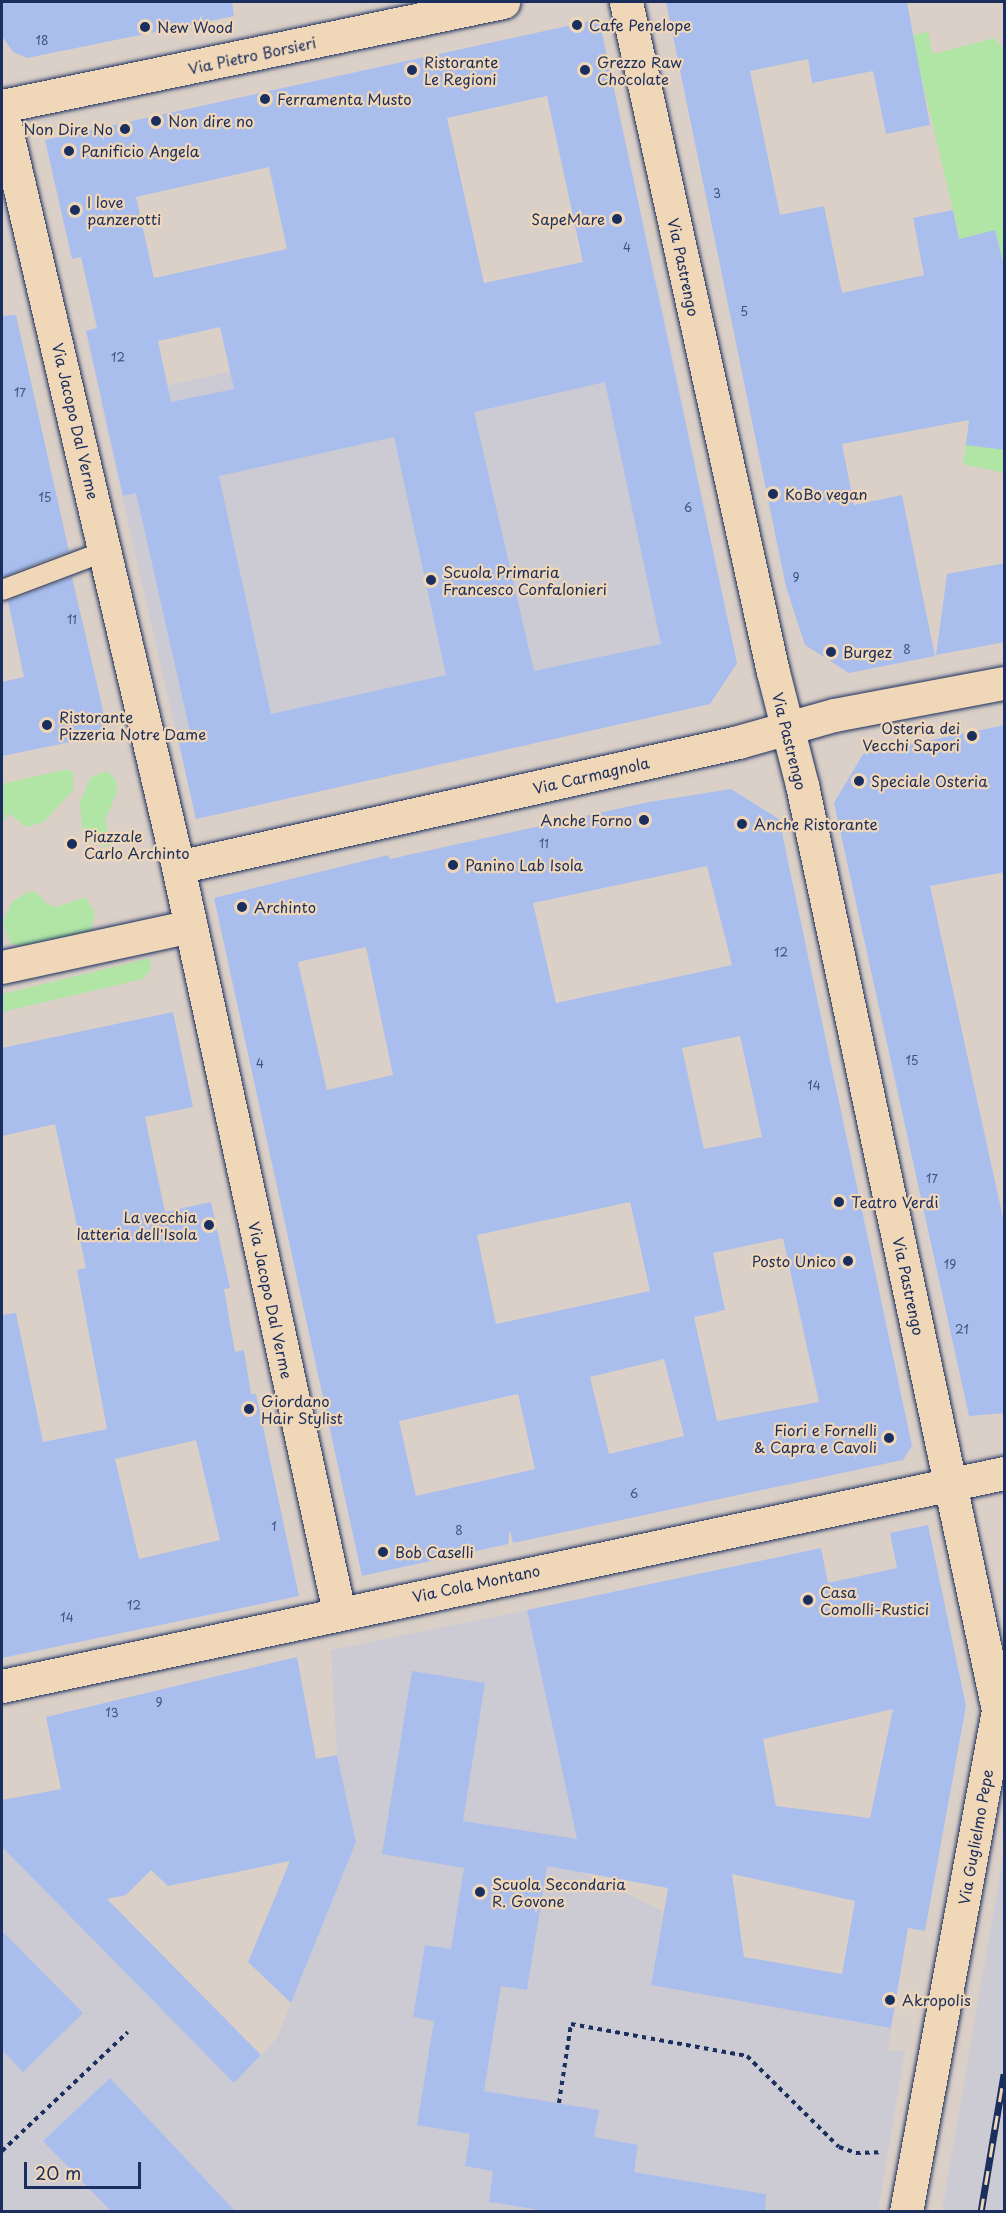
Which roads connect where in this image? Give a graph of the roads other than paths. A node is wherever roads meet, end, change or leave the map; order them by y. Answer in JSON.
{"nodes":[{"id":1,"x":503,"y":2,"type":"edge"},
{"id":2,"x":626,"y":2,"type":"edge"},
{"id":3,"x":2,"y":106,"type":"edge"},
{"id":4,"x":2,"y":112,"type":"edge"},
{"id":5,"x":106,"y":551,"type":"junction"},
{"id":6,"x":2,"y":590,"type":"edge"},
{"id":7,"x":1005,"y":682,"type":"edge"},
{"id":8,"x":788,"y":728,"type":"junction"},
{"id":9,"x":178,"y":867,"type":"junction"},
{"id":10,"x":191,"y":926,"type":"junction"},
{"id":11,"x":2,"y":967,"type":"edge"},
{"id":12,"x":1005,"y":1473,"type":"edge"},
{"id":13,"x":951,"y":1481,"type":"junction"},
{"id":14,"x":339,"y":1612,"type":"junction"},
{"id":15,"x":2,"y":1686,"type":"edge"},
{"id":16,"x":906,"y":2211,"type":"edge"}],
"edges":[{"from":1,"to":3,"type":"street","name":"Via Pietro Borsieri"},
{"from":2,"to":8,"type":"street","name":"Via Pastrengo"},
{"from":4,"to":5,"type":"street","name":"Via Jacopo Dal Verme"},
{"from":5,"to":6,"type":"lane"},
{"from":5,"to":9,"type":"street","name":"Via Jacopo Dal Verme"},
{"from":7,"to":8,"type":"street","name":"Via Carmagnola"},
{"from":8,"to":9,"type":"street","name":"Via Carmagnola"},
{"from":8,"to":13,"type":"street","name":"Via Pastrengo"},
{"from":9,"to":10,"type":"street"},
{"from":10,"to":11,"type":"street"},
{"from":10,"to":14,"type":"street","name":"Via Jacopo Dal Verme"},
{"from":12,"to":13,"type":"street"},
{"from":13,"to":14,"type":"street","name":"Via Cola Montano"},
{"from":13,"to":16,"type":"street","name":"Via Guglielmo Pepe"},
{"from":14,"to":15,"type":"street","name":"Via Cola Montano"}]}
